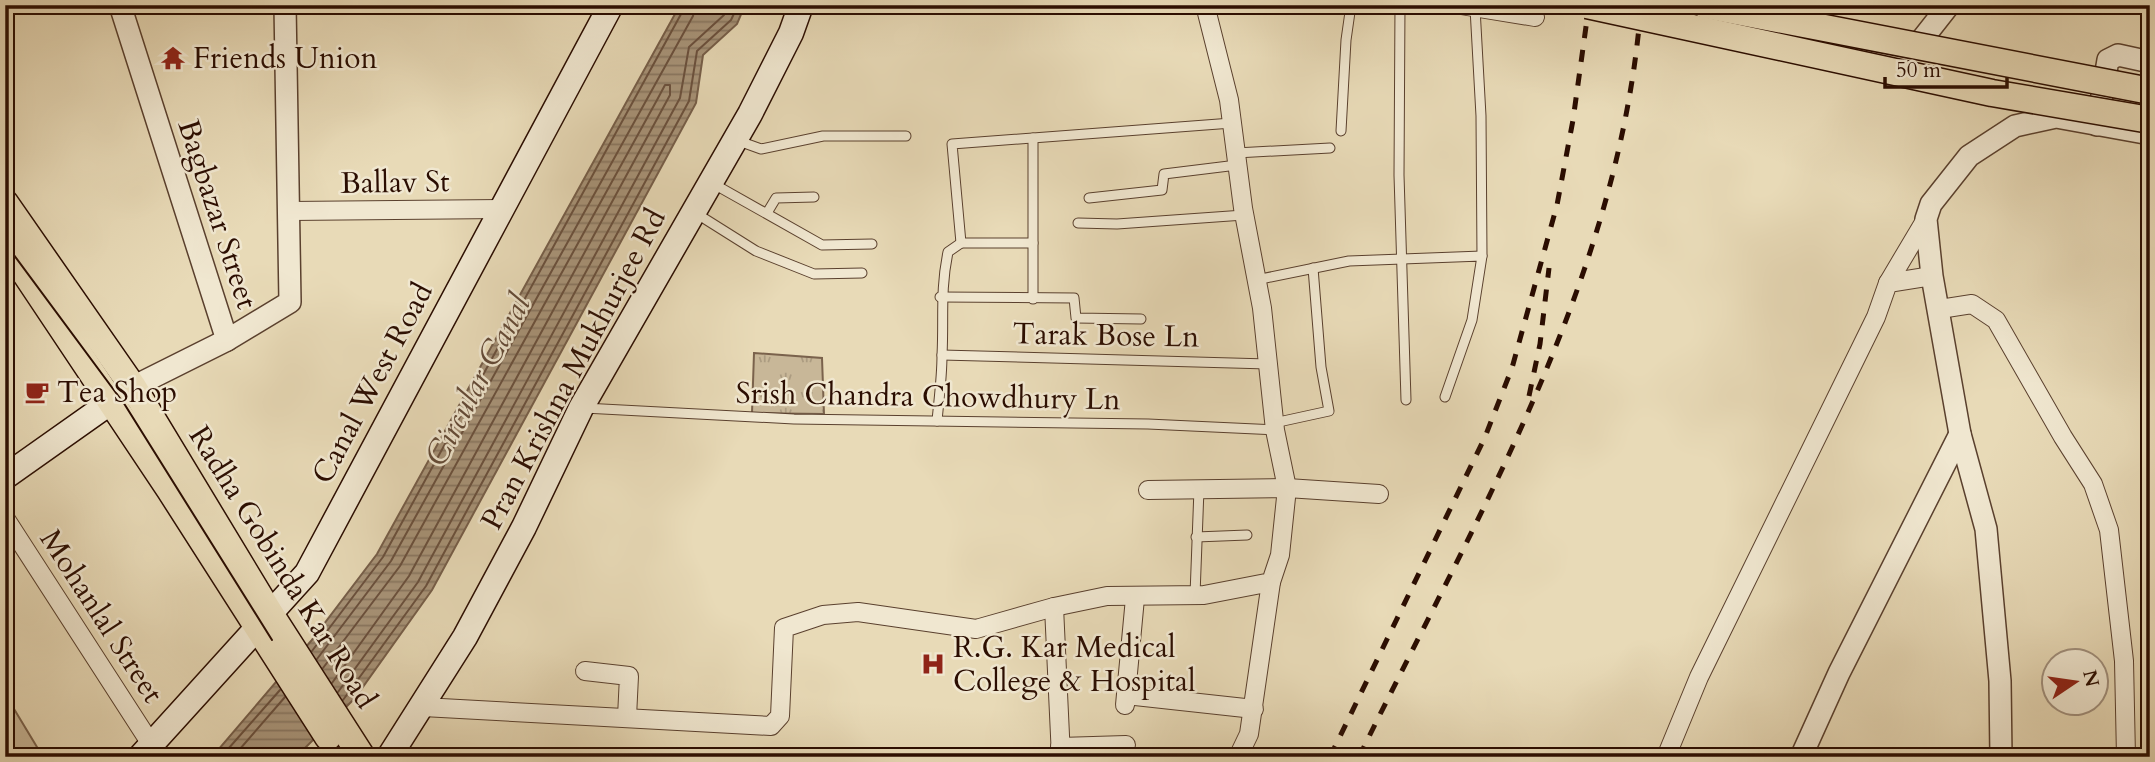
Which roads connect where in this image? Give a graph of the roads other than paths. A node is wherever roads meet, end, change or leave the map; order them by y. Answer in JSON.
{"nodes":[{"id":1,"x":120,"y":5,"type":"edge"},
{"id":2,"x":285,"y":5,"type":"edge"},
{"id":3,"x":611,"y":5,"type":"edge"},
{"id":4,"x":801,"y":5,"type":"edge"},
{"id":5,"x":1205,"y":5,"type":"edge"},
{"id":6,"x":1351,"y":5,"type":"edge"},
{"id":7,"x":1400,"y":5,"type":"edge"},
{"id":8,"x":1587,"y":5,"type":"edge"},
{"id":9,"x":1706,"y":5,"type":"edge"},
{"id":10,"x":1949,"y":5,"type":"edge"},
{"id":11,"x":1468,"y":7,"type":"edge"},
{"id":12,"x":1535,"y":17,"type":"dead end"},
{"id":13,"x":1916,"y":47,"type":"junction"},
{"id":14,"x":2150,"y":62,"type":"edge"},
{"id":15,"x":2150,"y":92,"type":"edge"},
{"id":16,"x":2150,"y":120,"type":"edge"},
{"id":17,"x":1232,"y":123,"type":"junction"},
{"id":18,"x":2097,"y":125,"type":"junction"},
{"id":19,"x":1341,"y":131,"type":"dead end"},
{"id":20,"x":2150,"y":134,"type":"edge"},
{"id":21,"x":906,"y":136,"type":"dead end"},
{"id":22,"x":1033,"y":138,"type":"junction"},
{"id":23,"x":735,"y":140,"type":"junction"},
{"id":24,"x":1330,"y":148,"type":"dead end"},
{"id":25,"x":1236,"y":159,"type":"junction"},
{"id":26,"x":711,"y":183,"type":"junction"},
{"id":27,"x":814,"y":197,"type":"dead end"},
{"id":28,"x":1088,"y":198,"type":"dead end"},
{"id":29,"x":5,"y":203,"type":"edge"},
{"id":30,"x":501,"y":209,"type":"junction"},
{"id":31,"x":290,"y":211,"type":"junction"},
{"id":32,"x":694,"y":212,"type":"junction"},
{"id":33,"x":767,"y":213,"type":"junction"},
{"id":34,"x":1244,"y":215,"type":"junction"},
{"id":35,"x":1926,"y":219,"type":"junction"},
{"id":36,"x":1078,"y":223,"type":"dead end"},
{"id":37,"x":5,"y":243,"type":"edge"},
{"id":38,"x":961,"y":243,"type":"junction"},
{"id":39,"x":1033,"y":243,"type":"junction"},
{"id":40,"x":872,"y":244,"type":"dead end"},
{"id":41,"x":1482,"y":256,"type":"junction"},
{"id":42,"x":1402,"y":259,"type":"junction"},
{"id":43,"x":1313,"y":268,"type":"junction"},
{"id":44,"x":862,"y":273,"type":"dead end"},
{"id":45,"x":1932,"y":276,"type":"junction"},
{"id":46,"x":1256,"y":280,"type":"junction"},
{"id":47,"x":1888,"y":283,"type":"junction"},
{"id":48,"x":940,"y":297,"type":"junction"},
{"id":49,"x":1033,"y":299,"type":"junction"},
{"id":50,"x":1940,"y":309,"type":"junction"},
{"id":51,"x":1142,"y":319,"type":"dead end"},
{"id":52,"x":227,"y":340,"type":"junction"},
{"id":53,"x":942,"y":355,"type":"junction"},
{"id":54,"x":1268,"y":364,"type":"junction"},
{"id":55,"x":132,"y":387,"type":"junction"},
{"id":56,"x":1445,"y":397,"type":"dead end"},
{"id":57,"x":1406,"y":400,"type":"dead end"},
{"id":58,"x":110,"y":402,"type":"junction"},
{"id":59,"x":581,"y":408,"type":"junction"},
{"id":60,"x":937,"y":421,"type":"junction"},
{"id":61,"x":1274,"y":427,"type":"junction"},
{"id":62,"x":1960,"y":434,"type":"junction"},
{"id":63,"x":5,"y":477,"type":"edge"},
{"id":64,"x":1287,"y":488,"type":"junction"},
{"id":65,"x":1199,"y":489,"type":"junction"},
{"id":66,"x":1148,"y":490,"type":"dead end"},
{"id":67,"x":1379,"y":494,"type":"dead end"},
{"id":68,"x":5,"y":518,"type":"edge"},
{"id":69,"x":1247,"y":535,"type":"dead end"},
{"id":70,"x":1196,"y":537,"type":"junction"},
{"id":71,"x":1271,"y":582,"type":"junction"},
{"id":72,"x":1195,"y":595,"type":"junction"},
{"id":73,"x":1135,"y":598,"type":"junction"},
{"id":74,"x":1054,"y":607,"type":"junction"},
{"id":75,"x":270,"y":629,"type":"junction"},
{"id":76,"x":585,"y":671,"type":"dead end"},
{"id":77,"x":423,"y":707,"type":"junction"},
{"id":78,"x":1254,"y":709,"type":"junction"},
{"id":79,"x":627,"y":718,"type":"junction"},
{"id":80,"x":1126,"y":744,"type":"dead end"},
{"id":81,"x":145,"y":750,"type":"edge"},
{"id":82,"x":1060,"y":752,"type":"edge"},
{"id":83,"x":341,"y":757,"type":"edge"},
{"id":84,"x":362,"y":757,"type":"edge"},
{"id":85,"x":389,"y":757,"type":"edge"},
{"id":86,"x":1238,"y":757,"type":"edge"},
{"id":87,"x":1666,"y":757,"type":"edge"},
{"id":88,"x":1801,"y":757,"type":"edge"},
{"id":89,"x":2001,"y":757,"type":"edge"},
{"id":90,"x":2126,"y":757,"type":"edge"}],
"edges":[{"from":1,"to":52,"type":"street","name":"Bagbazar Street"},
{"from":2,"to":31,"type":"street"},
{"from":3,"to":30,"type":"main road","name":"Canal West Road"},
{"from":4,"to":23,"type":"main road","name":"Pran Krishna Mukhurjee Rd"},
{"from":5,"to":17,"type":"street"},
{"from":6,"to":19,"type":"lane"},
{"from":7,"to":42,"type":"lane"},
{"from":8,"to":16,"type":"main road","bridge":true},
{"from":9,"to":13,"type":"main road","bridge":true},
{"from":10,"to":13,"type":"street"},
{"from":11,"to":12,"type":"street"},
{"from":11,"to":41,"type":"lane"},
{"from":13,"to":15,"type":"main road","bridge":true},
{"from":14,"to":18,"type":"street"},
{"from":17,"to":22,"type":"lane"},
{"from":17,"to":25,"type":"street"},
{"from":18,"to":20,"type":"street"},
{"from":18,"to":35,"type":"street"},
{"from":21,"to":23,"type":"lane"},
{"from":22,"to":38,"type":"lane"},
{"from":22,"to":39,"type":"lane"},
{"from":23,"to":26,"type":"main road","name":"Pran Krishna Mukhurjee Rd"},
{"from":24,"to":25,"type":"lane"},
{"from":25,"to":28,"type":"lane"},
{"from":25,"to":34,"type":"street"},
{"from":26,"to":32,"type":"main road","name":"Pran Krishna Mukhurjee Rd"},
{"from":26,"to":33,"type":"lane"},
{"from":27,"to":33,"type":"lane"},
{"from":29,"to":55,"type":"main road","name":"Radha Gobinda Kar Road"},
{"from":30,"to":31,"type":"street","name":"Ballav St"},
{"from":30,"to":75,"type":"main road","name":"Canal West Road"},
{"from":31,"to":52,"type":"street"},
{"from":32,"to":44,"type":"lane"},
{"from":32,"to":59,"type":"main road","name":"Pran Krishna Mukhurjee Rd"},
{"from":33,"to":40,"type":"lane"},
{"from":34,"to":36,"type":"lane"},
{"from":34,"to":46,"type":"street"},
{"from":35,"to":45,"type":"street"},
{"from":35,"to":47,"type":"street"},
{"from":37,"to":58,"type":"main road","name":"Radha Gobinda Kar Road"},
{"from":38,"to":39,"type":"lane"},
{"from":38,"to":48,"type":"lane"},
{"from":39,"to":49,"type":"lane"},
{"from":41,"to":42,"type":"lane"},
{"from":41,"to":56,"type":"lane"},
{"from":42,"to":43,"type":"lane"},
{"from":42,"to":57,"type":"lane"},
{"from":43,"to":46,"type":"lane"},
{"from":43,"to":61,"type":"lane","name":"Srish Chandra Chowdhury Ln"},
{"from":45,"to":47,"type":"street"},
{"from":45,"to":50,"type":"street"},
{"from":46,"to":54,"type":"street"},
{"from":47,"to":87,"type":"street"},
{"from":48,"to":49,"type":"lane"},
{"from":48,"to":53,"type":"lane"},
{"from":49,"to":51,"type":"lane"},
{"from":50,"to":62,"type":"street"},
{"from":50,"to":90,"type":"street"},
{"from":52,"to":55,"type":"street","name":"Bagbazar Street"},
{"from":53,"to":54,"type":"lane","name":"Tarak Bose Ln"},
{"from":53,"to":60,"type":"lane"},
{"from":54,"to":61,"type":"street"},
{"from":55,"to":58,"type":"main road"},
{"from":55,"to":75,"type":"main road","name":"Radha Gobinda Kar Road"},
{"from":58,"to":63,"type":"main road"},
{"from":58,"to":75,"type":"main road","name":"Radha Gobinda Kar Road"},
{"from":59,"to":60,"type":"lane","name":"Srish Chandra Chowdhury Ln"},
{"from":59,"to":77,"type":"main road","name":"Pran Krishna Mukhurjee Rd"},
{"from":60,"to":61,"type":"lane","name":"Srish Chandra Chowdhury Ln"},
{"from":61,"to":64,"type":"street"},
{"from":62,"to":88,"type":"street"},
{"from":62,"to":89,"type":"street"},
{"from":64,"to":65,"type":"street"},
{"from":64,"to":67,"type":"street"},
{"from":64,"to":71,"type":"street"},
{"from":65,"to":66,"type":"street"},
{"from":65,"to":70,"type":"lane"},
{"from":68,"to":81,"type":"street","name":"Mohanlal Street"},
{"from":69,"to":70,"type":"lane"},
{"from":70,"to":72,"type":"lane"},
{"from":71,"to":72,"type":"street"},
{"from":71,"to":78,"type":"street"},
{"from":72,"to":73,"type":"street"},
{"from":73,"to":74,"type":"street"},
{"from":73,"to":78,"type":"street"},
{"from":74,"to":79,"type":"street"},
{"from":74,"to":82,"type":"street"},
{"from":75,"to":81,"type":"main road","name":"Canal West Road"},
{"from":75,"to":83,"type":"main road","name":"Radha Gobinda Kar Road"},
{"from":75,"to":84,"type":"main road","name":"Radha Gobinda Kar Road"},
{"from":76,"to":79,"type":"street"},
{"from":77,"to":79,"type":"street"},
{"from":77,"to":85,"type":"main road","name":"Pran Krishna Mukhurjee Rd"},
{"from":78,"to":86,"type":"street"},
{"from":80,"to":82,"type":"street"}]}
